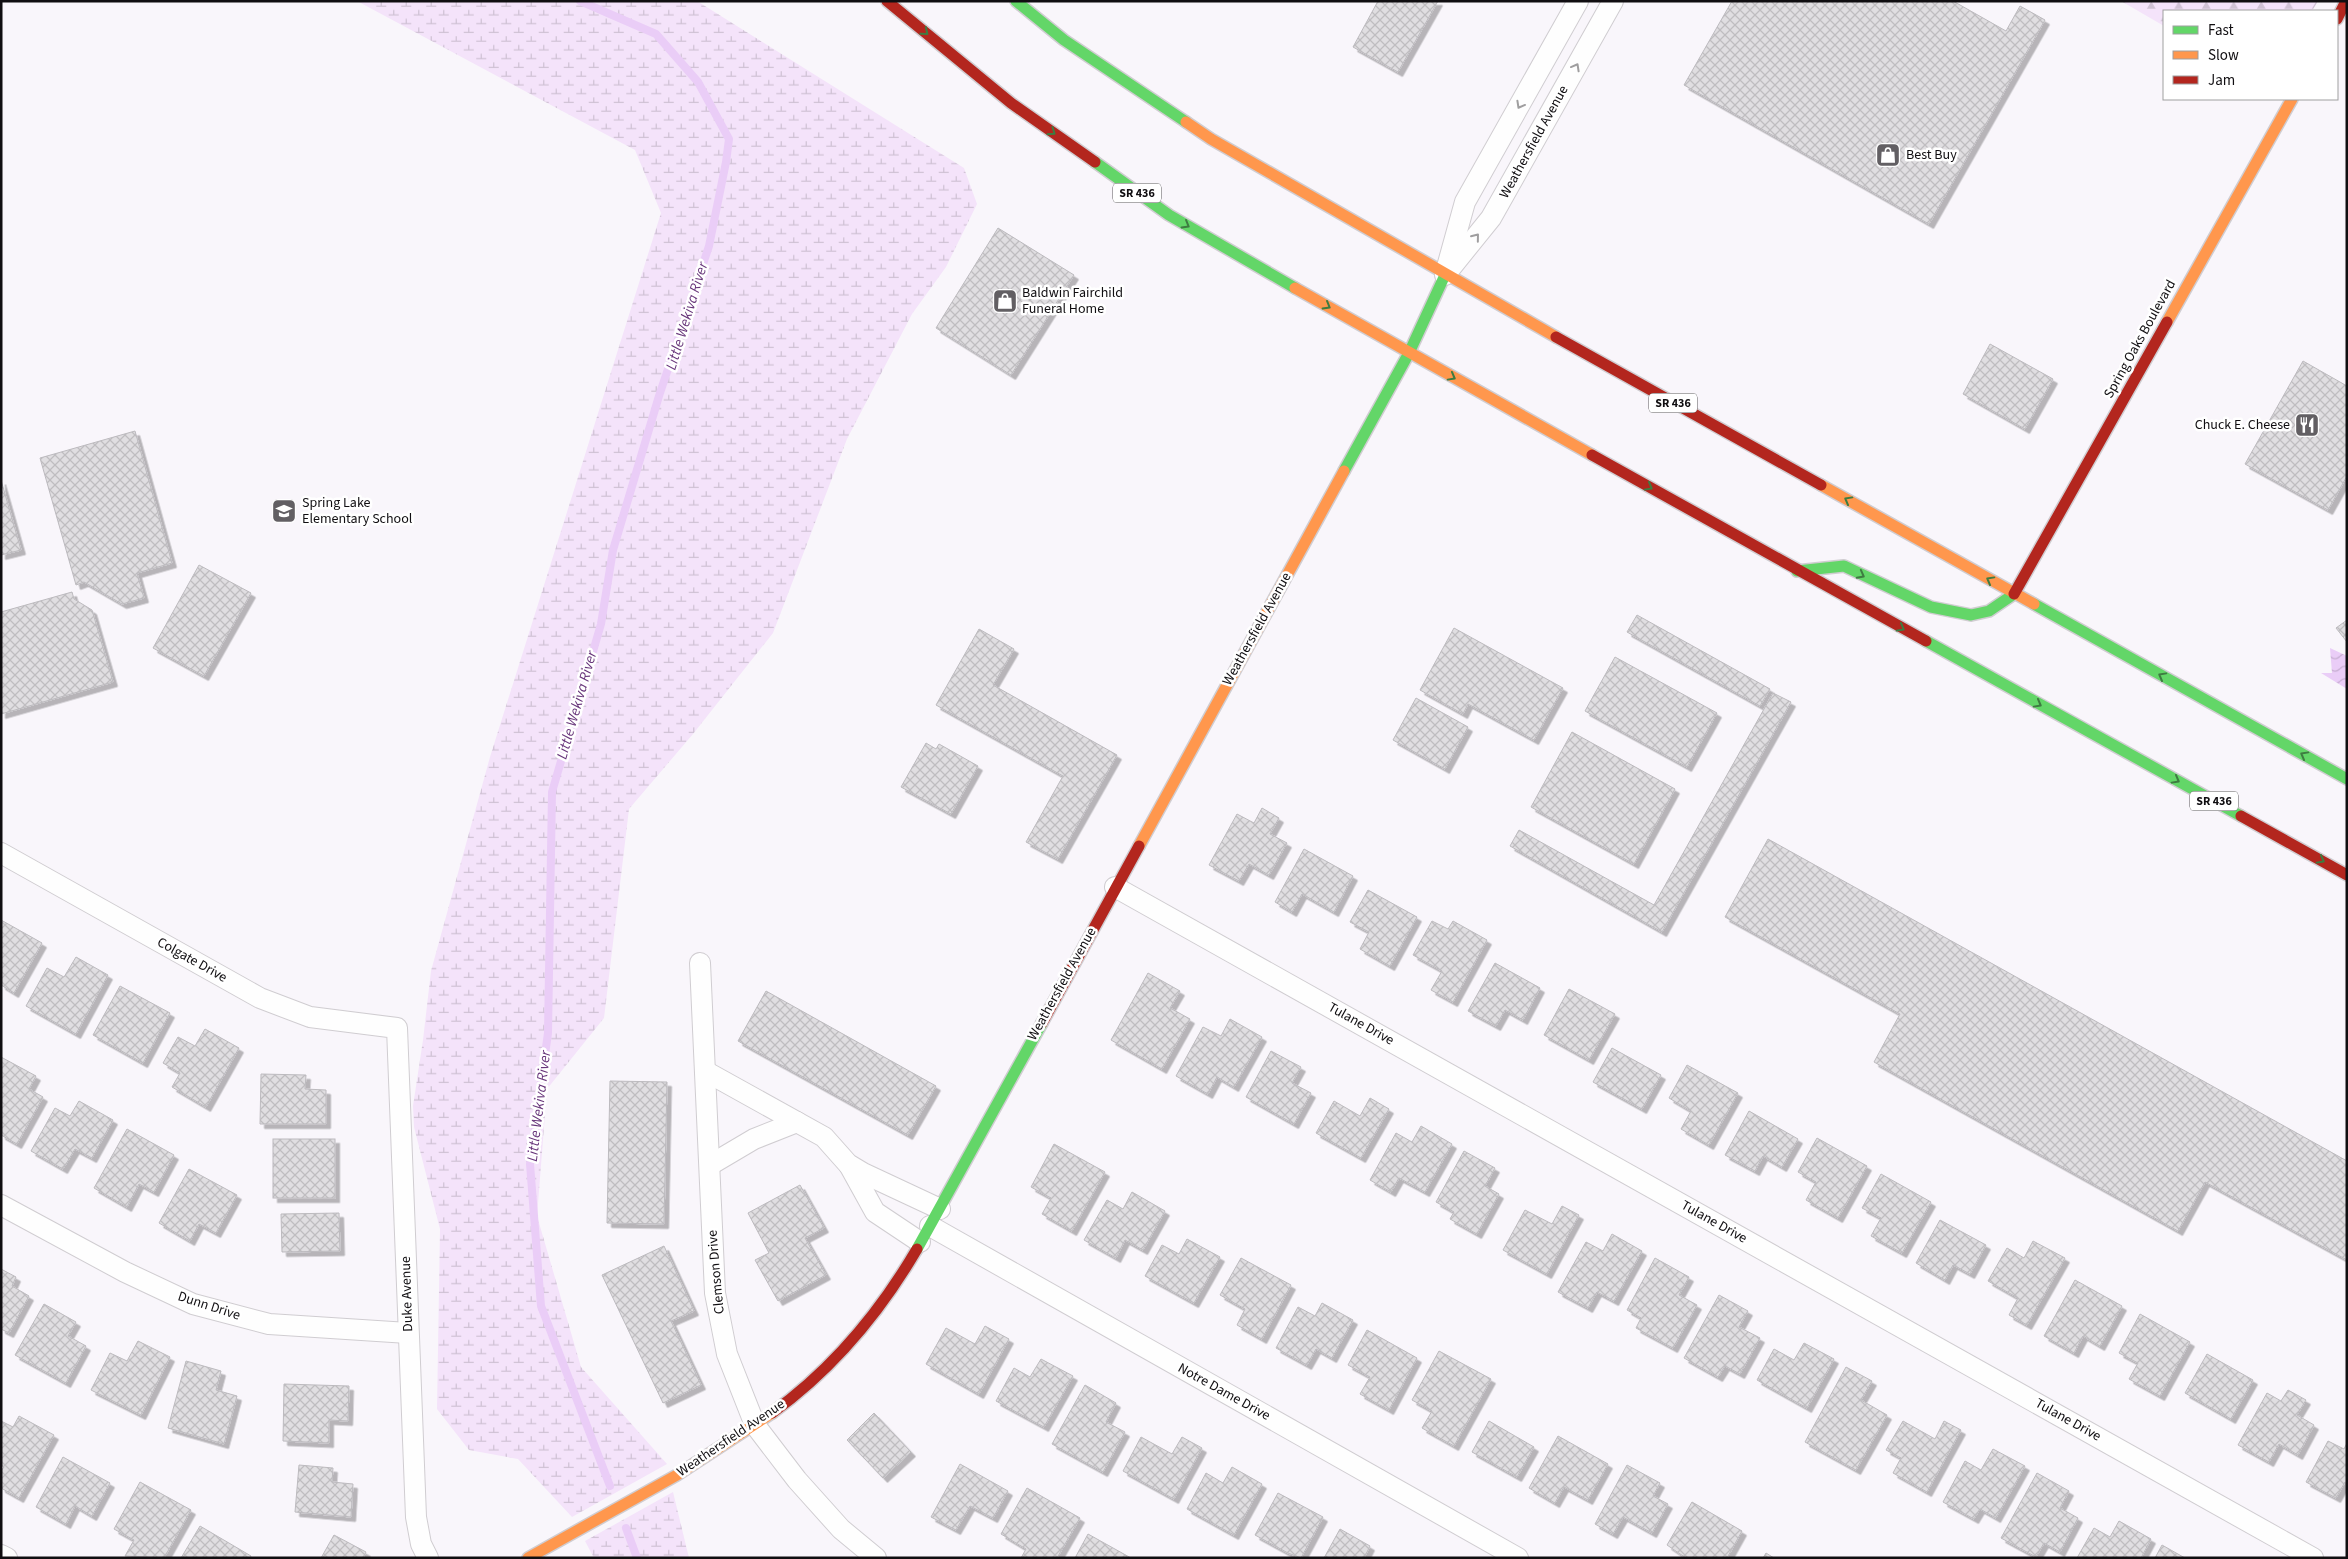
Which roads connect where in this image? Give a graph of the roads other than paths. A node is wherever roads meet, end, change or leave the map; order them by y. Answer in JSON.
{"nodes":[{"id":1,"x":887,"y":1,"type":"edge"},
{"id":2,"x":1016,"y":1,"type":"edge"},
{"id":3,"x":1578,"y":1,"type":"edge"},
{"id":4,"x":1613,"y":1,"type":"edge"},
{"id":5,"x":2346,"y":1,"type":"edge"},
{"id":6,"x":2338,"y":17,"type":"edge"},
{"id":7,"x":2291,"y":100,"type":"edge"},
{"id":8,"x":1445,"y":275,"type":"junction"},
{"id":9,"x":1409,"y":354,"type":"junction"},
{"id":10,"x":1797,"y":570,"type":"junction"},
{"id":11,"x":2014,"y":594,"type":"junction"},
{"id":12,"x":2347,"y":779,"type":"edge"},
{"id":13,"x":1,"y":853,"type":"edge"},
{"id":14,"x":2347,"y":875,"type":"edge"},
{"id":15,"x":1115,"y":887,"type":"junction"},
{"id":16,"x":700,"y":963,"type":"dead end"},
{"id":17,"x":397,"y":1028,"type":"joint"},
{"id":18,"x":705,"y":1071,"type":"junction"},
{"id":19,"x":797,"y":1122,"type":"junction"},
{"id":20,"x":848,"y":1164,"type":"junction"},
{"id":21,"x":710,"y":1165,"type":"junction"},
{"id":22,"x":1,"y":1205,"type":"edge"},
{"id":23,"x":940,"y":1208,"type":"junction"},
{"id":24,"x":925,"y":1234,"type":"junction"},
{"id":25,"x":408,"y":1333,"type":"junction"},
{"id":26,"x":755,"y":1425,"type":"junction"},
{"id":27,"x":1,"y":1555,"type":"edge"},
{"id":28,"x":2301,"y":1555,"type":"edge"},
{"id":29,"x":7,"y":1558,"type":"edge"},
{"id":30,"x":428,"y":1558,"type":"edge"},
{"id":31,"x":528,"y":1558,"type":"edge"},
{"id":32,"x":876,"y":1558,"type":"edge"},
{"id":33,"x":1518,"y":1558,"type":"edge"}],
"edges":[{"from":1,"to":9,"type":"main road","number":"SR 436","one_way":true},
{"from":2,"to":8,"type":"main road","number":"SR 436"},
{"from":3,"to":8,"type":"street","name":"Weathersfield Avenue","one_way":true},
{"from":8,"to":4,"type":"street","name":"Weathersfield Avenue","one_way":true},
{"from":5,"to":6,"type":"main road"},
{"from":7,"to":11,"type":"main road","name":"Spring Oaks Boulevard"},
{"from":8,"to":9,"type":"main road","name":"Weathersfield Avenue"},
{"from":11,"to":8,"type":"main road","number":"SR 436","one_way":true},
{"from":9,"to":10,"type":"main road","number":"SR 436","one_way":true},
{"from":9,"to":15,"type":"main road","name":"Weathersfield Avenue"},
{"from":10,"to":11,"type":"main road","one_way":true},
{"from":10,"to":14,"type":"main road","number":"SR 436","one_way":true},
{"from":12,"to":11,"type":"main road","number":"SR 436","one_way":true},
{"from":13,"to":17,"type":"street","name":"Colgate Drive"},
{"from":15,"to":23,"type":"main road","name":"Weathersfield Avenue"},
{"from":15,"to":28,"type":"street","name":"Tulane Drive"},
{"from":16,"to":18,"type":"street","name":"Clemson Drive"},
{"from":17,"to":25,"type":"street","name":"Duke Avenue"},
{"from":18,"to":19,"type":"street","name":"Notre Dame Drive"},
{"from":18,"to":21,"type":"street","name":"Clemson Drive"},
{"from":19,"to":20,"type":"street","name":"Notre Dame Drive"},
{"from":19,"to":21,"type":"street"},
{"from":20,"to":23,"type":"street","name":"Notre Dame Drive"},
{"from":20,"to":24,"type":"street","name":"Notre Dame Drive"},
{"from":21,"to":26,"type":"street","name":"Clemson Drive"},
{"from":22,"to":25,"type":"street","name":"Dunn Drive"},
{"from":23,"to":24,"type":"main road","name":"Weathersfield Avenue"},
{"from":24,"to":26,"type":"main road","name":"Weathersfield Avenue"},
{"from":24,"to":33,"type":"street","name":"Notre Dame Drive"},
{"from":25,"to":30,"type":"street","name":"Duke Avenue"},
{"from":26,"to":31,"type":"main road","name":"Weathersfield Avenue"},
{"from":26,"to":32,"type":"street","name":"Clemson Drive"},
{"from":27,"to":29,"type":"street"}]}
